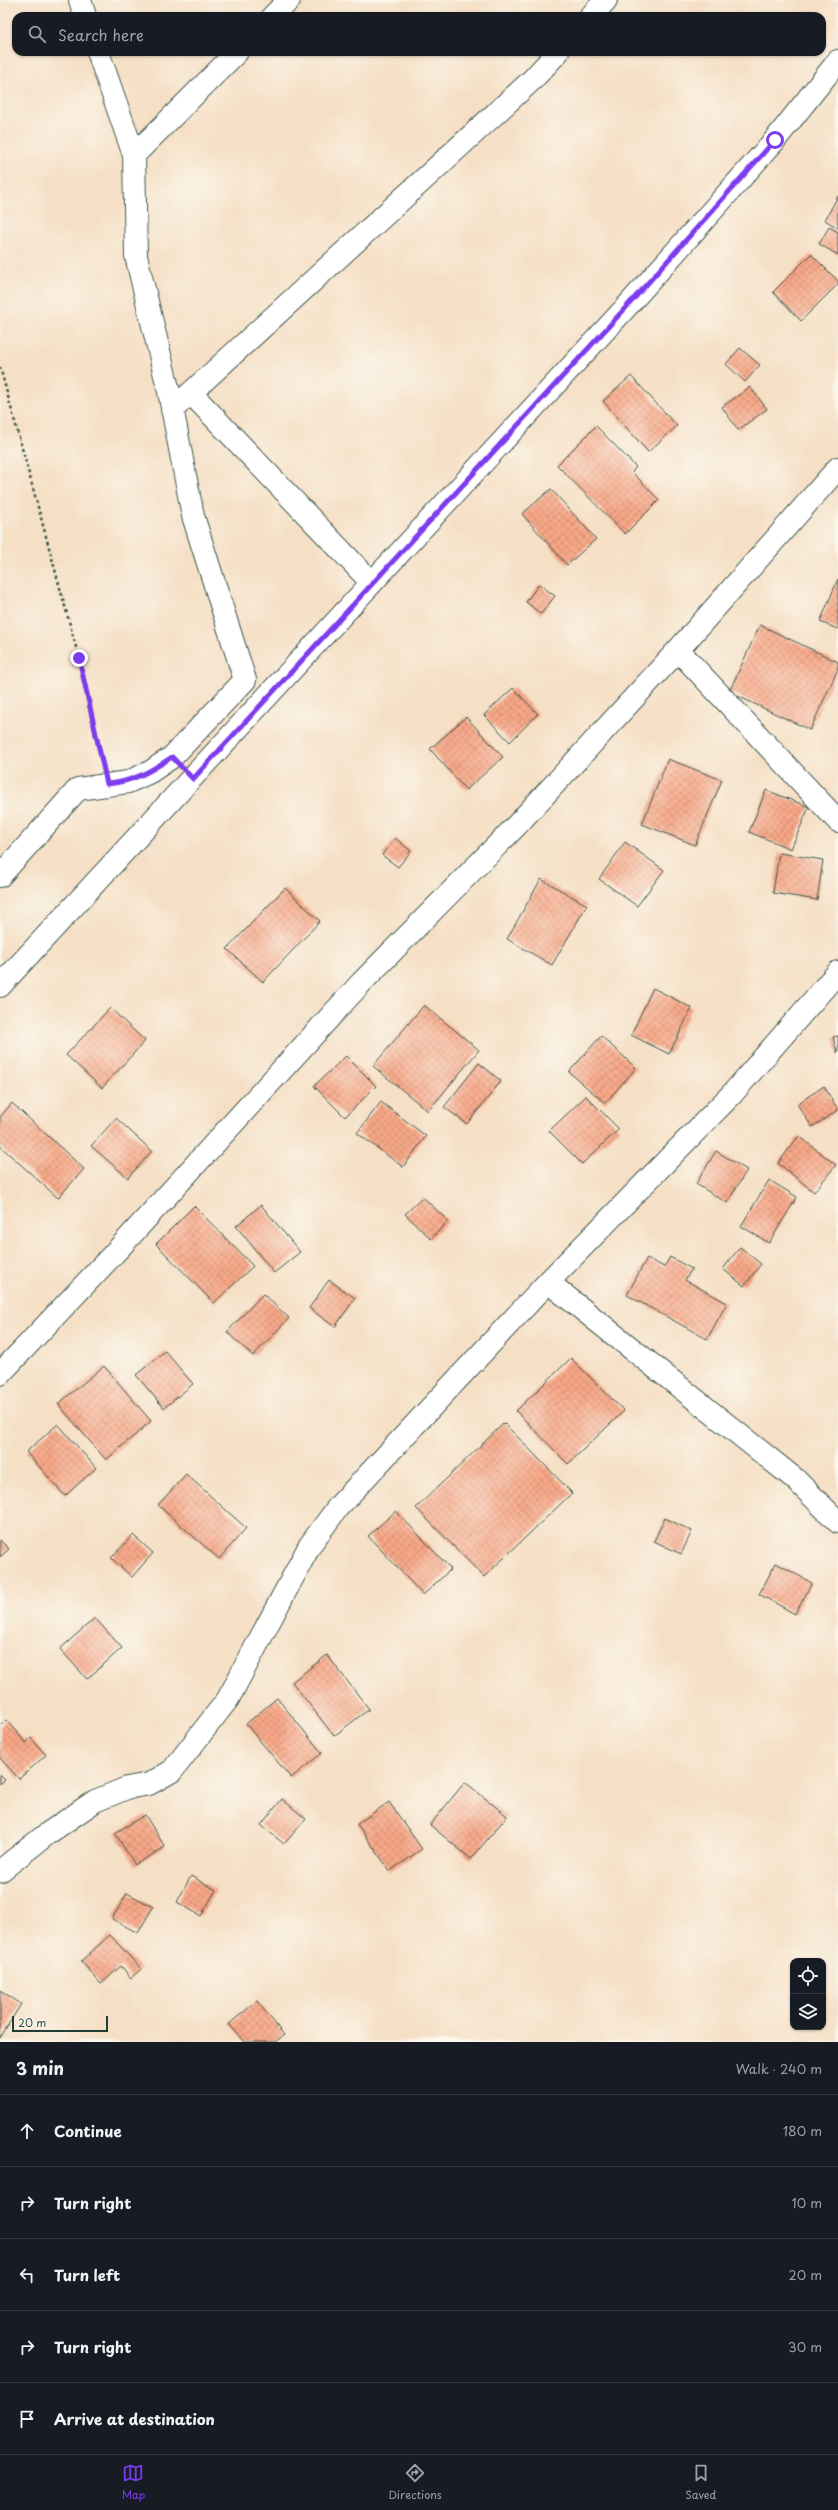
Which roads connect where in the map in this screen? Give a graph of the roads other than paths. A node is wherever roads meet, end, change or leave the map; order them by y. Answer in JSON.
{"nodes":[{"id":1,"x":80,"y":0,"type":"edge"},
{"id":2,"x":606,"y":0,"type":"edge"},
{"id":3,"x":84,"y":12,"type":"edge"},
{"id":4,"x":595,"y":12,"type":"edge"},
{"id":5,"x":99,"y":56,"type":"edge"},
{"id":6,"x":233,"y":56,"type":"edge"},
{"id":7,"x":554,"y":56,"type":"edge"},
{"id":8,"x":838,"y":61,"type":"edge"},
{"id":9,"x":134,"y":155,"type":"junction"},
{"id":10,"x":191,"y":393,"type":"junction"},
{"id":11,"x":172,"y":410,"type":"junction"},
{"id":12,"x":838,"y":468,"type":"edge"},
{"id":13,"x":372,"y":584,"type":"junction"},
{"id":14,"x":678,"y":650,"type":"junction"},
{"id":15,"x":172,"y":757,"type":"junction"},
{"id":16,"x":193,"y":779,"type":"junction"},
{"id":17,"x":838,"y":820,"type":"edge"},
{"id":18,"x":0,"y":876,"type":"edge"},
{"id":19,"x":838,"y":972,"type":"edge"},
{"id":20,"x":0,"y":986,"type":"edge"},
{"id":21,"x":548,"y":1282,"type":"junction"},
{"id":22,"x":0,"y":1374,"type":"edge"},
{"id":23,"x":838,"y":1522,"type":"edge"},
{"id":24,"x":0,"y":1872,"type":"edge"}],
"edges":[{"from":1,"to":3,"type":"street"},
{"from":2,"to":4,"type":"street"},
{"from":5,"to":9,"type":"street"},
{"from":6,"to":9,"type":"street"},
{"from":7,"to":10,"type":"street"},
{"from":8,"to":13,"type":"street"},
{"from":9,"to":11,"type":"street"},
{"from":10,"to":11,"type":"street"},
{"from":10,"to":13,"type":"street"},
{"from":11,"to":15,"type":"street"},
{"from":12,"to":14,"type":"street"},
{"from":13,"to":16,"type":"street"},
{"from":14,"to":17,"type":"street"},
{"from":14,"to":22,"type":"street"},
{"from":15,"to":16,"type":"street"},
{"from":15,"to":18,"type":"street"},
{"from":16,"to":20,"type":"street"},
{"from":19,"to":21,"type":"street"},
{"from":21,"to":23,"type":"street"},
{"from":21,"to":24,"type":"street"}]}
